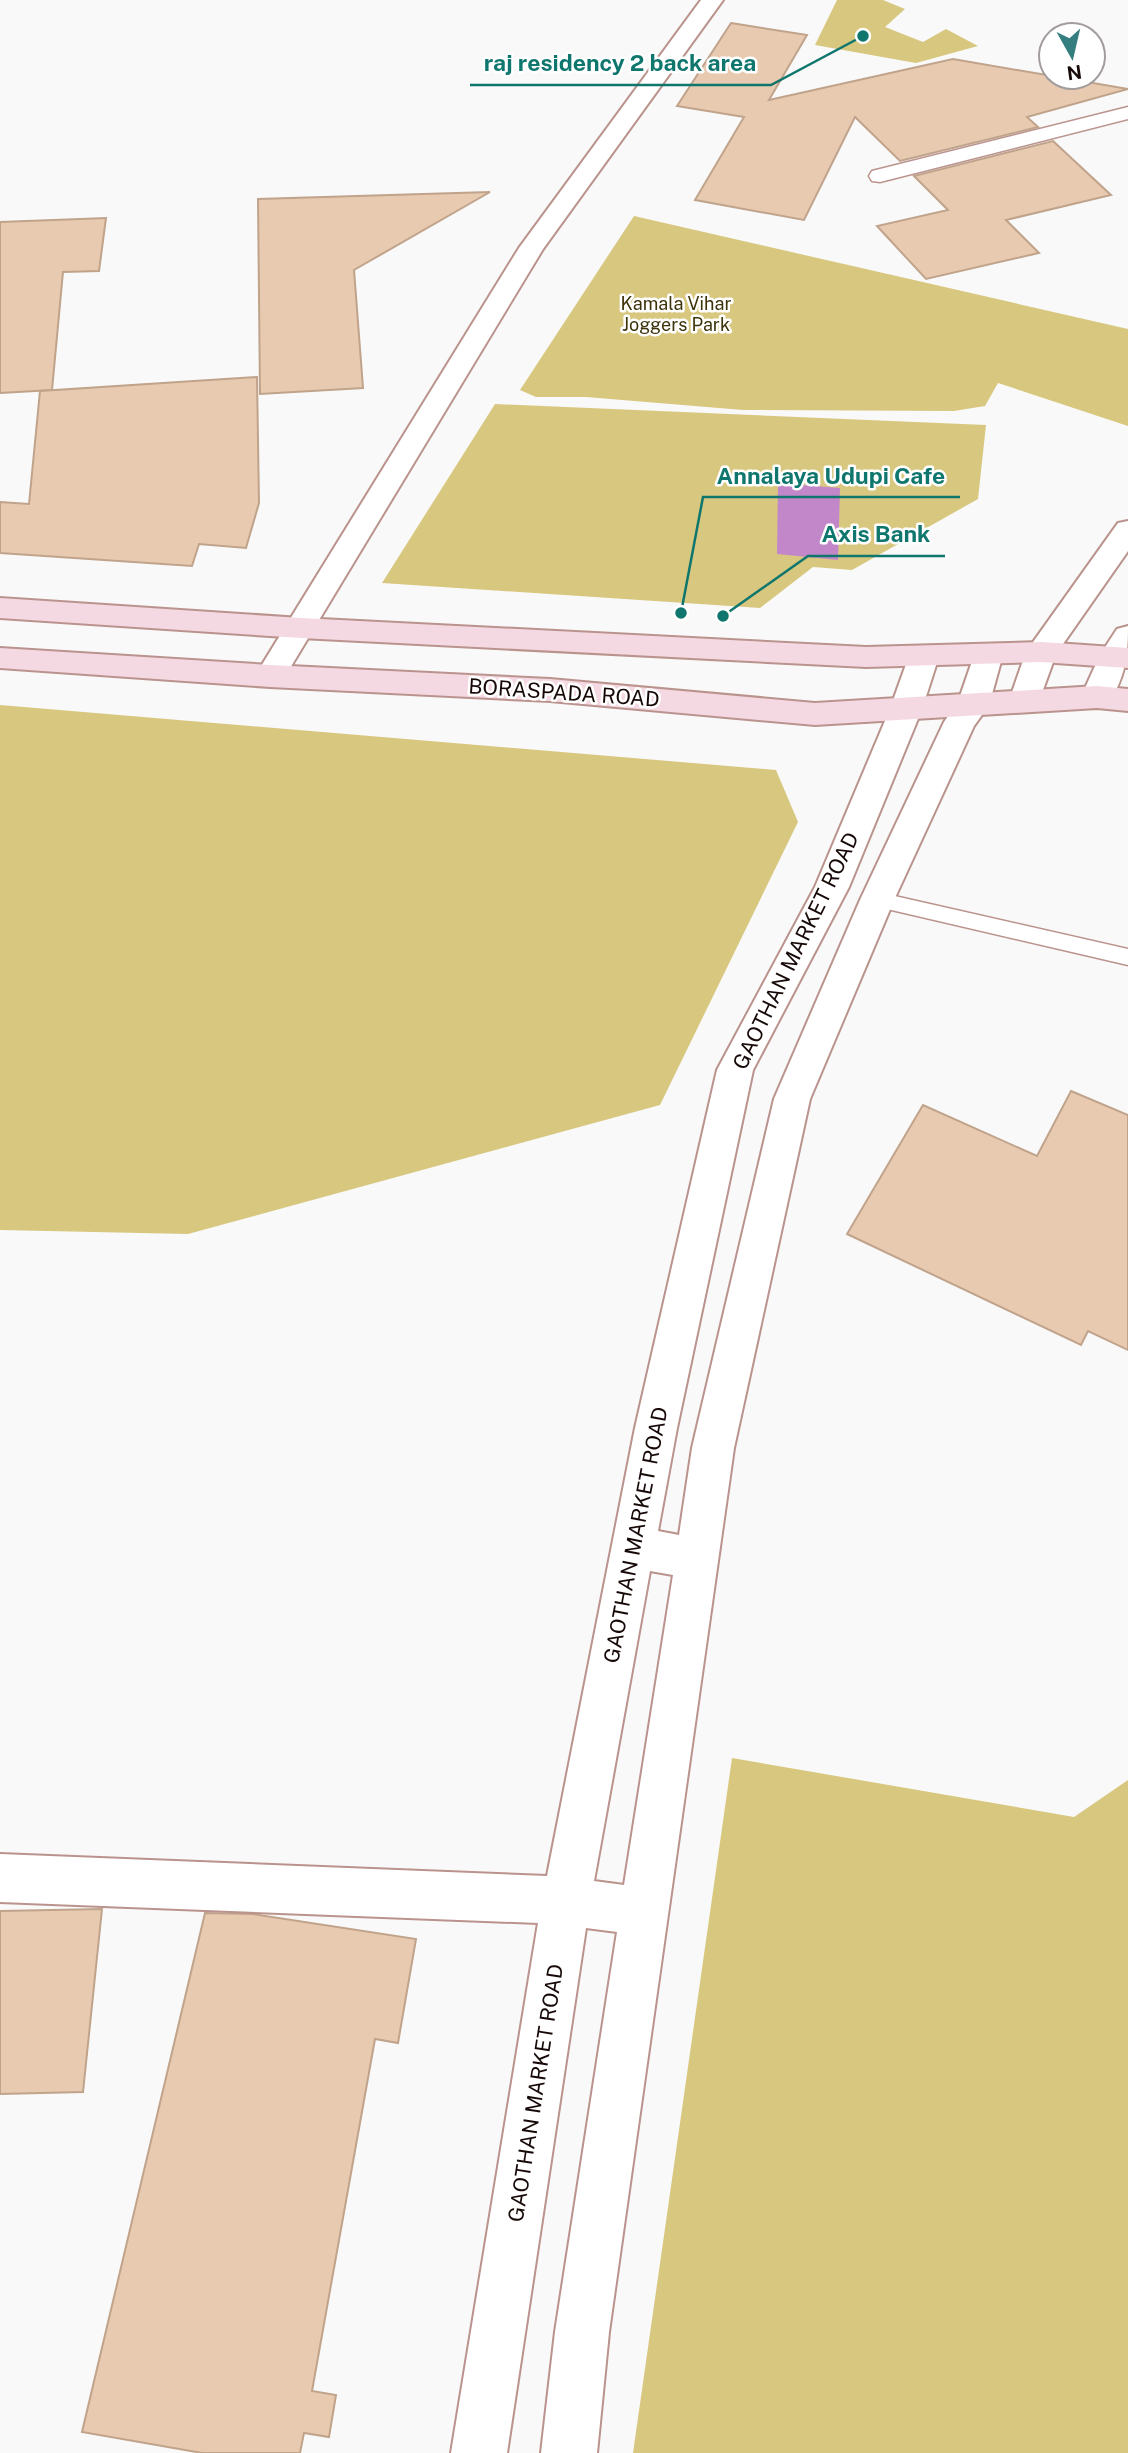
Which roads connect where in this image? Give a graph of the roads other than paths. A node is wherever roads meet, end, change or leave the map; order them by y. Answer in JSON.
{"nodes":[{"id":1,"x":712,"y":0,"type":"edge"},
{"id":2,"x":1128,"y":113,"type":"edge"},
{"id":3,"x":880,"y":176,"type":"dead end"},
{"id":4,"x":1128,"y":530,"type":"edge"},
{"id":5,"x":0,"y":608,"type":"edge"},
{"id":6,"x":301,"y":628,"type":"junction"},
{"id":7,"x":1124,"y":650,"type":"edge"},
{"id":8,"x":1041,"y":652,"type":"junction"},
{"id":9,"x":988,"y":654,"type":"junction"},
{"id":10,"x":924,"y":656,"type":"junction"},
{"id":11,"x":0,"y":658,"type":"edge"},
{"id":12,"x":270,"y":676,"type":"junction"},
{"id":13,"x":1097,"y":697,"type":"junction"},
{"id":14,"x":1025,"y":701,"type":"junction"},
{"id":15,"x":1128,"y":701,"type":"edge"},
{"id":16,"x":973,"y":705,"type":"junction"},
{"id":17,"x":906,"y":709,"type":"junction"},
{"id":18,"x":870,"y":916,"type":"junction"},
{"id":19,"x":815,"y":919,"type":"junction"},
{"id":20,"x":1128,"y":957,"type":"edge"},
{"id":21,"x":699,"y":1233,"type":"junction"},
{"id":22,"x":759,"y":1244,"type":"junction"},
{"id":23,"x":634,"y":1548,"type":"junction"},
{"id":24,"x":696,"y":1558,"type":"junction"},
{"id":25,"x":0,"y":1878,"type":"edge"},
{"id":26,"x":566,"y":1901,"type":"junction"},
{"id":27,"x":644,"y":1912,"type":"junction"},
{"id":28,"x":479,"y":2453,"type":"edge"},
{"id":29,"x":569,"y":2453,"type":"edge"}],
"edges":[{"from":1,"to":6,"type":"street"},
{"from":2,"to":3,"type":"street"},
{"from":4,"to":8,"type":"street"},
{"from":5,"to":6,"type":"main road"},
{"from":6,"to":10,"type":"main road"},
{"from":6,"to":12,"type":"street"},
{"from":7,"to":8,"type":"main road"},
{"from":7,"to":13,"type":"street"},
{"from":8,"to":9,"type":"main road"},
{"from":8,"to":14,"type":"street"},
{"from":9,"to":10,"type":"main road"},
{"from":9,"to":16,"type":"street"},
{"from":10,"to":17,"type":"street","name":"GAOTHAN MARKET ROAD"},
{"from":11,"to":12,"type":"main road","name":"BORASPADA ROAD"},
{"from":12,"to":17,"type":"main road","name":"BORASPADA ROAD"},
{"from":13,"to":14,"type":"main road","name":"BORASPADA ROAD"},
{"from":13,"to":15,"type":"main road","name":"BORASPADA ROAD"},
{"from":14,"to":16,"type":"main road","name":"BORASPADA ROAD"},
{"from":16,"to":17,"type":"main road","name":"BORASPADA ROAD"},
{"from":16,"to":18,"type":"street"},
{"from":17,"to":19,"type":"street","name":"GAOTHAN MARKET ROAD"},
{"from":18,"to":19,"type":"street"},
{"from":18,"to":20,"type":"lane"},
{"from":18,"to":22,"type":"street"},
{"from":19,"to":21,"type":"street","name":"GAOTHAN MARKET ROAD"},
{"from":21,"to":22,"type":"street"},
{"from":21,"to":23,"type":"street","name":"GAOTHAN MARKET ROAD"},
{"from":22,"to":24,"type":"street"},
{"from":23,"to":24,"type":"street"},
{"from":23,"to":26,"type":"street","name":"GAOTHAN MARKET ROAD"},
{"from":24,"to":27,"type":"street"},
{"from":25,"to":26,"type":"street"},
{"from":26,"to":27,"type":"street"},
{"from":26,"to":28,"type":"street","name":"GAOTHAN MARKET ROAD"},
{"from":27,"to":29,"type":"street"}]}
